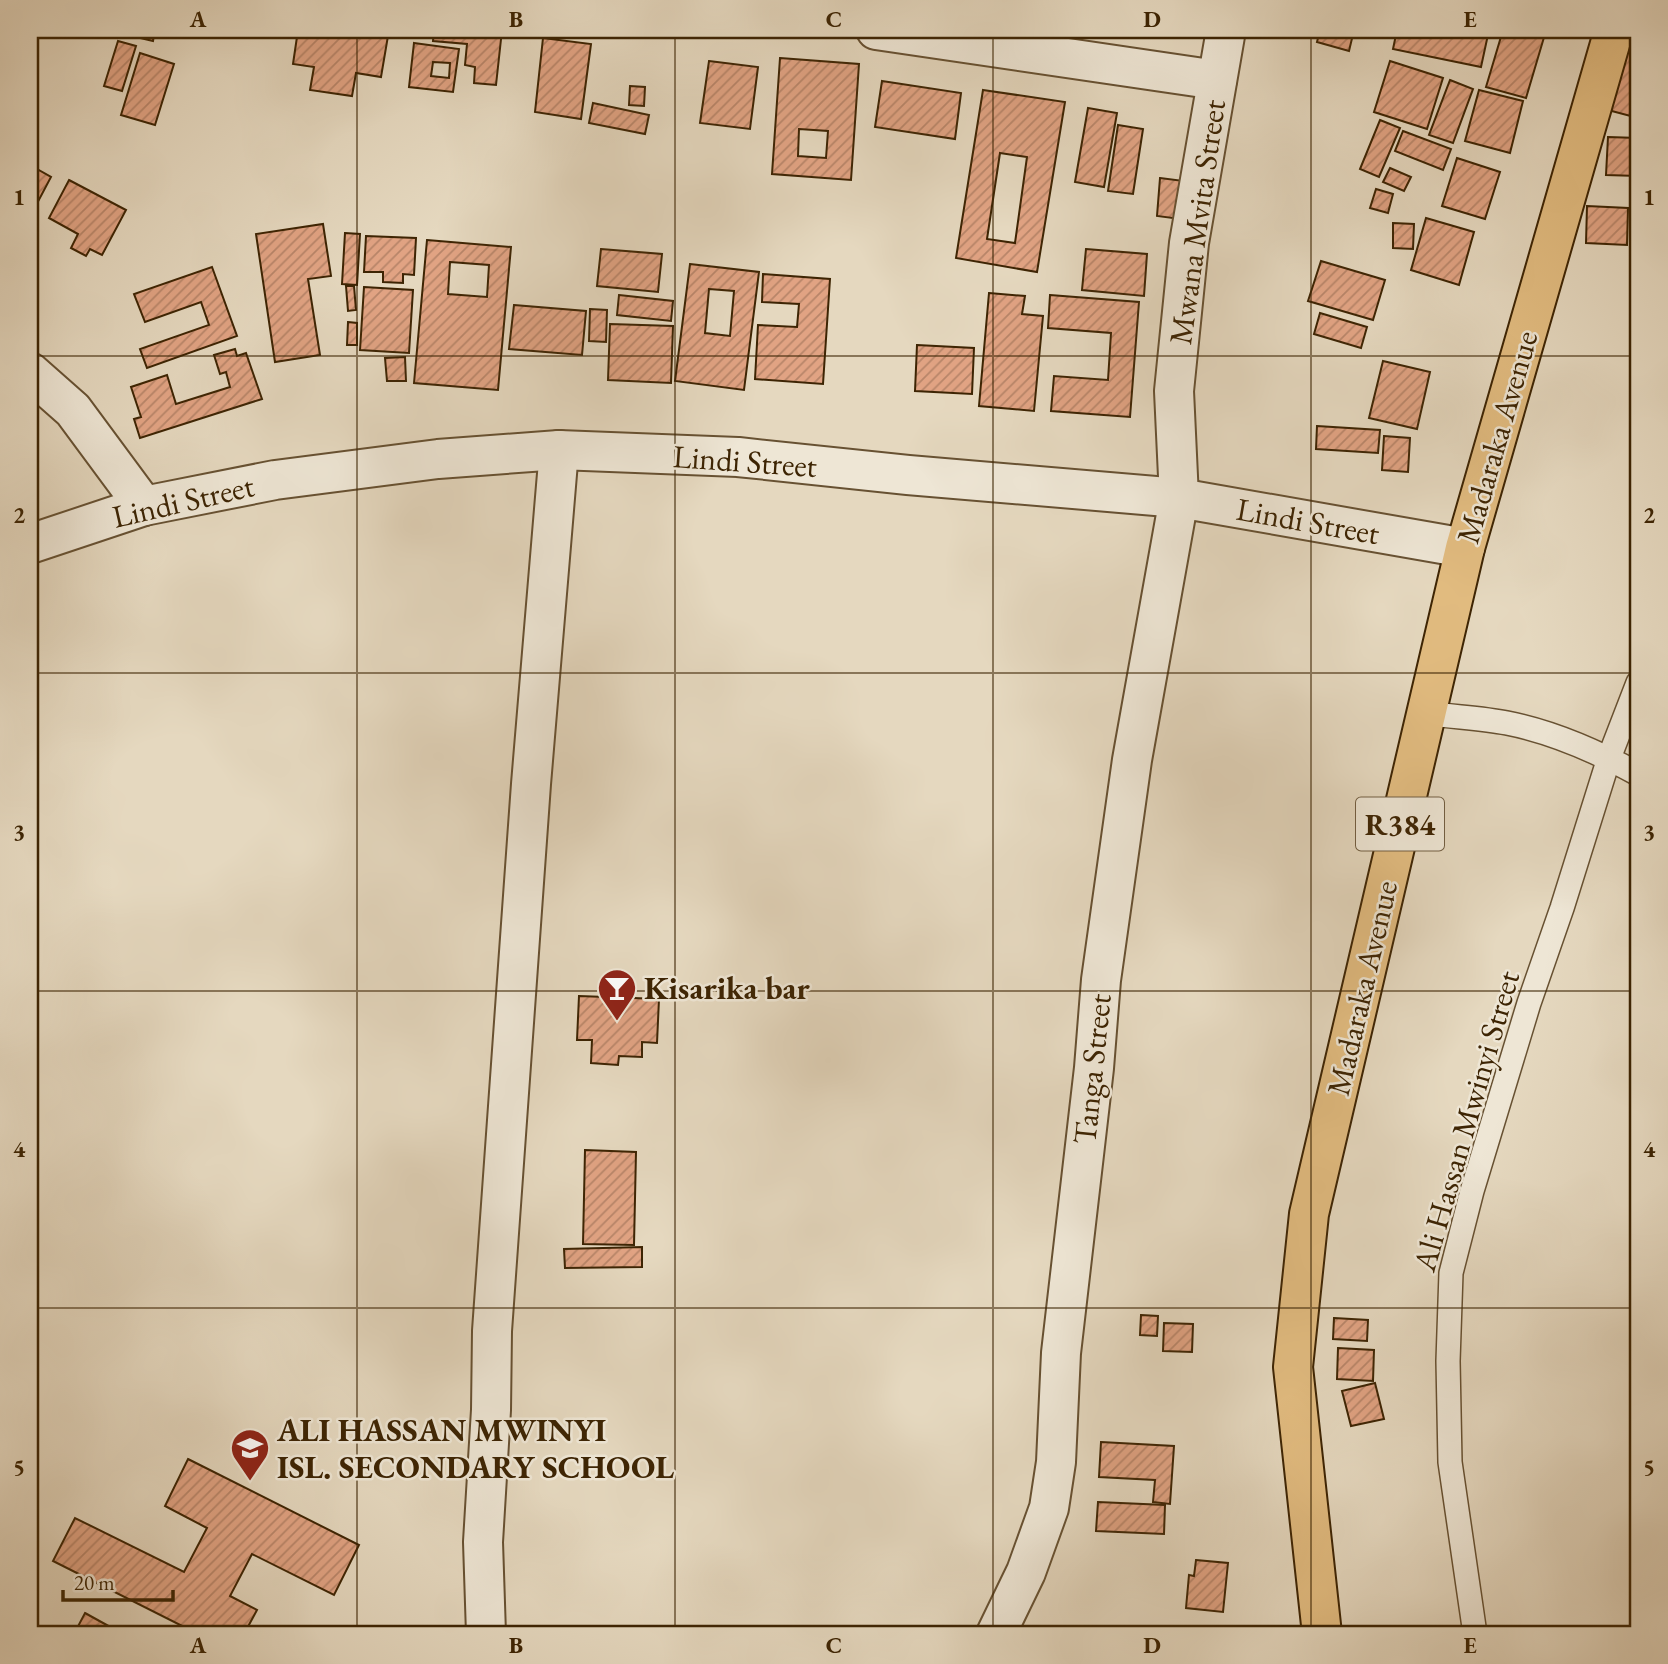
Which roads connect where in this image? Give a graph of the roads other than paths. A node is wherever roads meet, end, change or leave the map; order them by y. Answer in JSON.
{"nodes":[{"id":1,"x":876,"y":30,"type":"edge"},
{"id":2,"x":1226,"y":30,"type":"edge"},
{"id":3,"x":1614,"y":30,"type":"edge"},
{"id":4,"x":1217,"y":80,"type":"junction"},
{"id":5,"x":30,"y":372,"type":"edge"},
{"id":6,"x":559,"y":450,"type":"junction"},
{"id":7,"x":1178,"y":498,"type":"junction"},
{"id":8,"x":144,"y":506,"type":"junction"},
{"id":9,"x":30,"y":544,"type":"edge"},
{"id":10,"x":1465,"y":548,"type":"junction"},
{"id":11,"x":1638,"y":683,"type":"edge"},
{"id":12,"x":1426,"y":713,"type":"junction"},
{"id":13,"x":1609,"y":758,"type":"junction"},
{"id":14,"x":1638,"y":774,"type":"edge"},
{"id":15,"x":486,"y":1634,"type":"edge"},
{"id":16,"x":996,"y":1634,"type":"edge"},
{"id":17,"x":1322,"y":1634,"type":"edge"},
{"id":18,"x":1475,"y":1634,"type":"edge"}],
"edges":[{"from":1,"to":4,"type":"street","name":"Mwana Mvita Street"},
{"from":2,"to":4,"type":"street"},
{"from":3,"to":10,"type":"main road","name":"Madaraka Avenue","number":"R384"},
{"from":4,"to":7,"type":"street","name":"Mwana Mvita Street"},
{"from":5,"to":8,"type":"street"},
{"from":6,"to":7,"type":"street","name":"Lindi Street"},
{"from":6,"to":8,"type":"street","name":"Lindi Street"},
{"from":6,"to":15,"type":"street"},
{"from":7,"to":10,"type":"street","name":"Lindi Street"},
{"from":7,"to":16,"type":"street","name":"Tanga Street"},
{"from":8,"to":9,"type":"street","name":"Lindi Street"},
{"from":10,"to":12,"type":"main road","name":"Madaraka Avenue","number":"R384"},
{"from":11,"to":13,"type":"lane","name":"Ali Hassan Mwinyi Street"},
{"from":12,"to":13,"type":"lane"},
{"from":12,"to":17,"type":"main road","name":"Madaraka Avenue","number":"R384"},
{"from":13,"to":14,"type":"lane"},
{"from":13,"to":18,"type":"lane","name":"Ali Hassan Mwinyi Street"}]}
